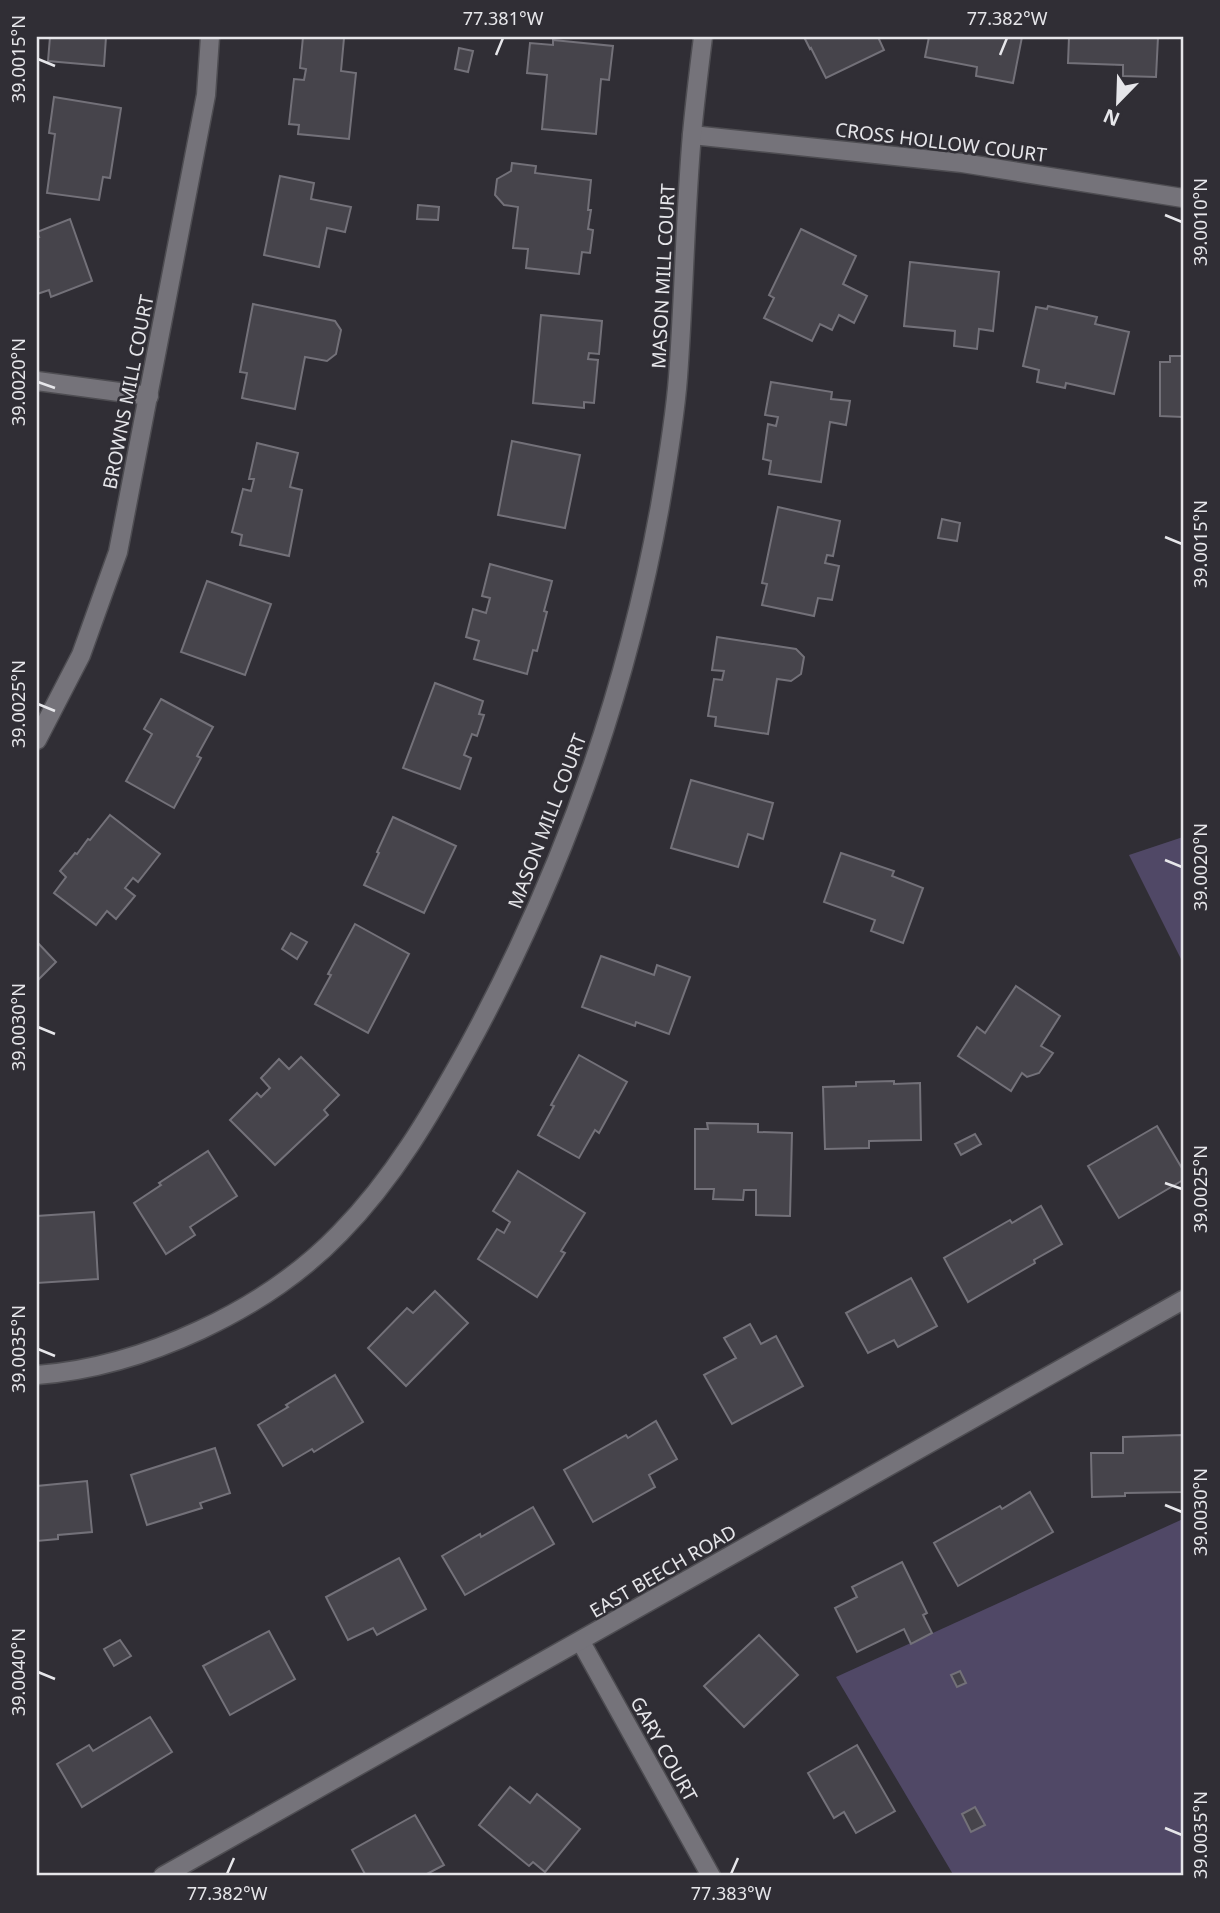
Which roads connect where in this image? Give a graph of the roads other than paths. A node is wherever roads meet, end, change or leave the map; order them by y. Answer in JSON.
{"nodes":[{"id":1,"x":210,"y":37,"type":"edge"},
{"id":2,"x":703,"y":37,"type":"edge"},
{"id":3,"x":692,"y":135,"type":"junction"},
{"id":4,"x":1183,"y":198,"type":"edge"},
{"id":5,"x":37,"y":381,"type":"edge"},
{"id":6,"x":149,"y":396,"type":"junction"},
{"id":7,"x":37,"y":740,"type":"edge"},
{"id":8,"x":1183,"y":1300,"type":"edge"},
{"id":9,"x":37,"y":1374,"type":"edge"},
{"id":10,"x":581,"y":1642,"type":"junction"},
{"id":11,"x":163,"y":1876,"type":"edge"},
{"id":12,"x":711,"y":1876,"type":"edge"}],
"edges":[{"from":1,"to":6,"type":"street","name":"BROWNS MILL COURT"},
{"from":2,"to":3,"type":"street","name":"MASON MILL COURT"},
{"from":3,"to":4,"type":"street","name":"CROSS HOLLOW COURT"},
{"from":3,"to":9,"type":"street","name":"MASON MILL COURT"},
{"from":5,"to":6,"type":"street"},
{"from":6,"to":7,"type":"street","name":"BROWNS MILL COURT"},
{"from":8,"to":10,"type":"street","name":"EAST BEECH ROAD"},
{"from":10,"to":11,"type":"street","name":"EAST BEECH ROAD"},
{"from":10,"to":12,"type":"street","name":"GARY COURT"}]}
